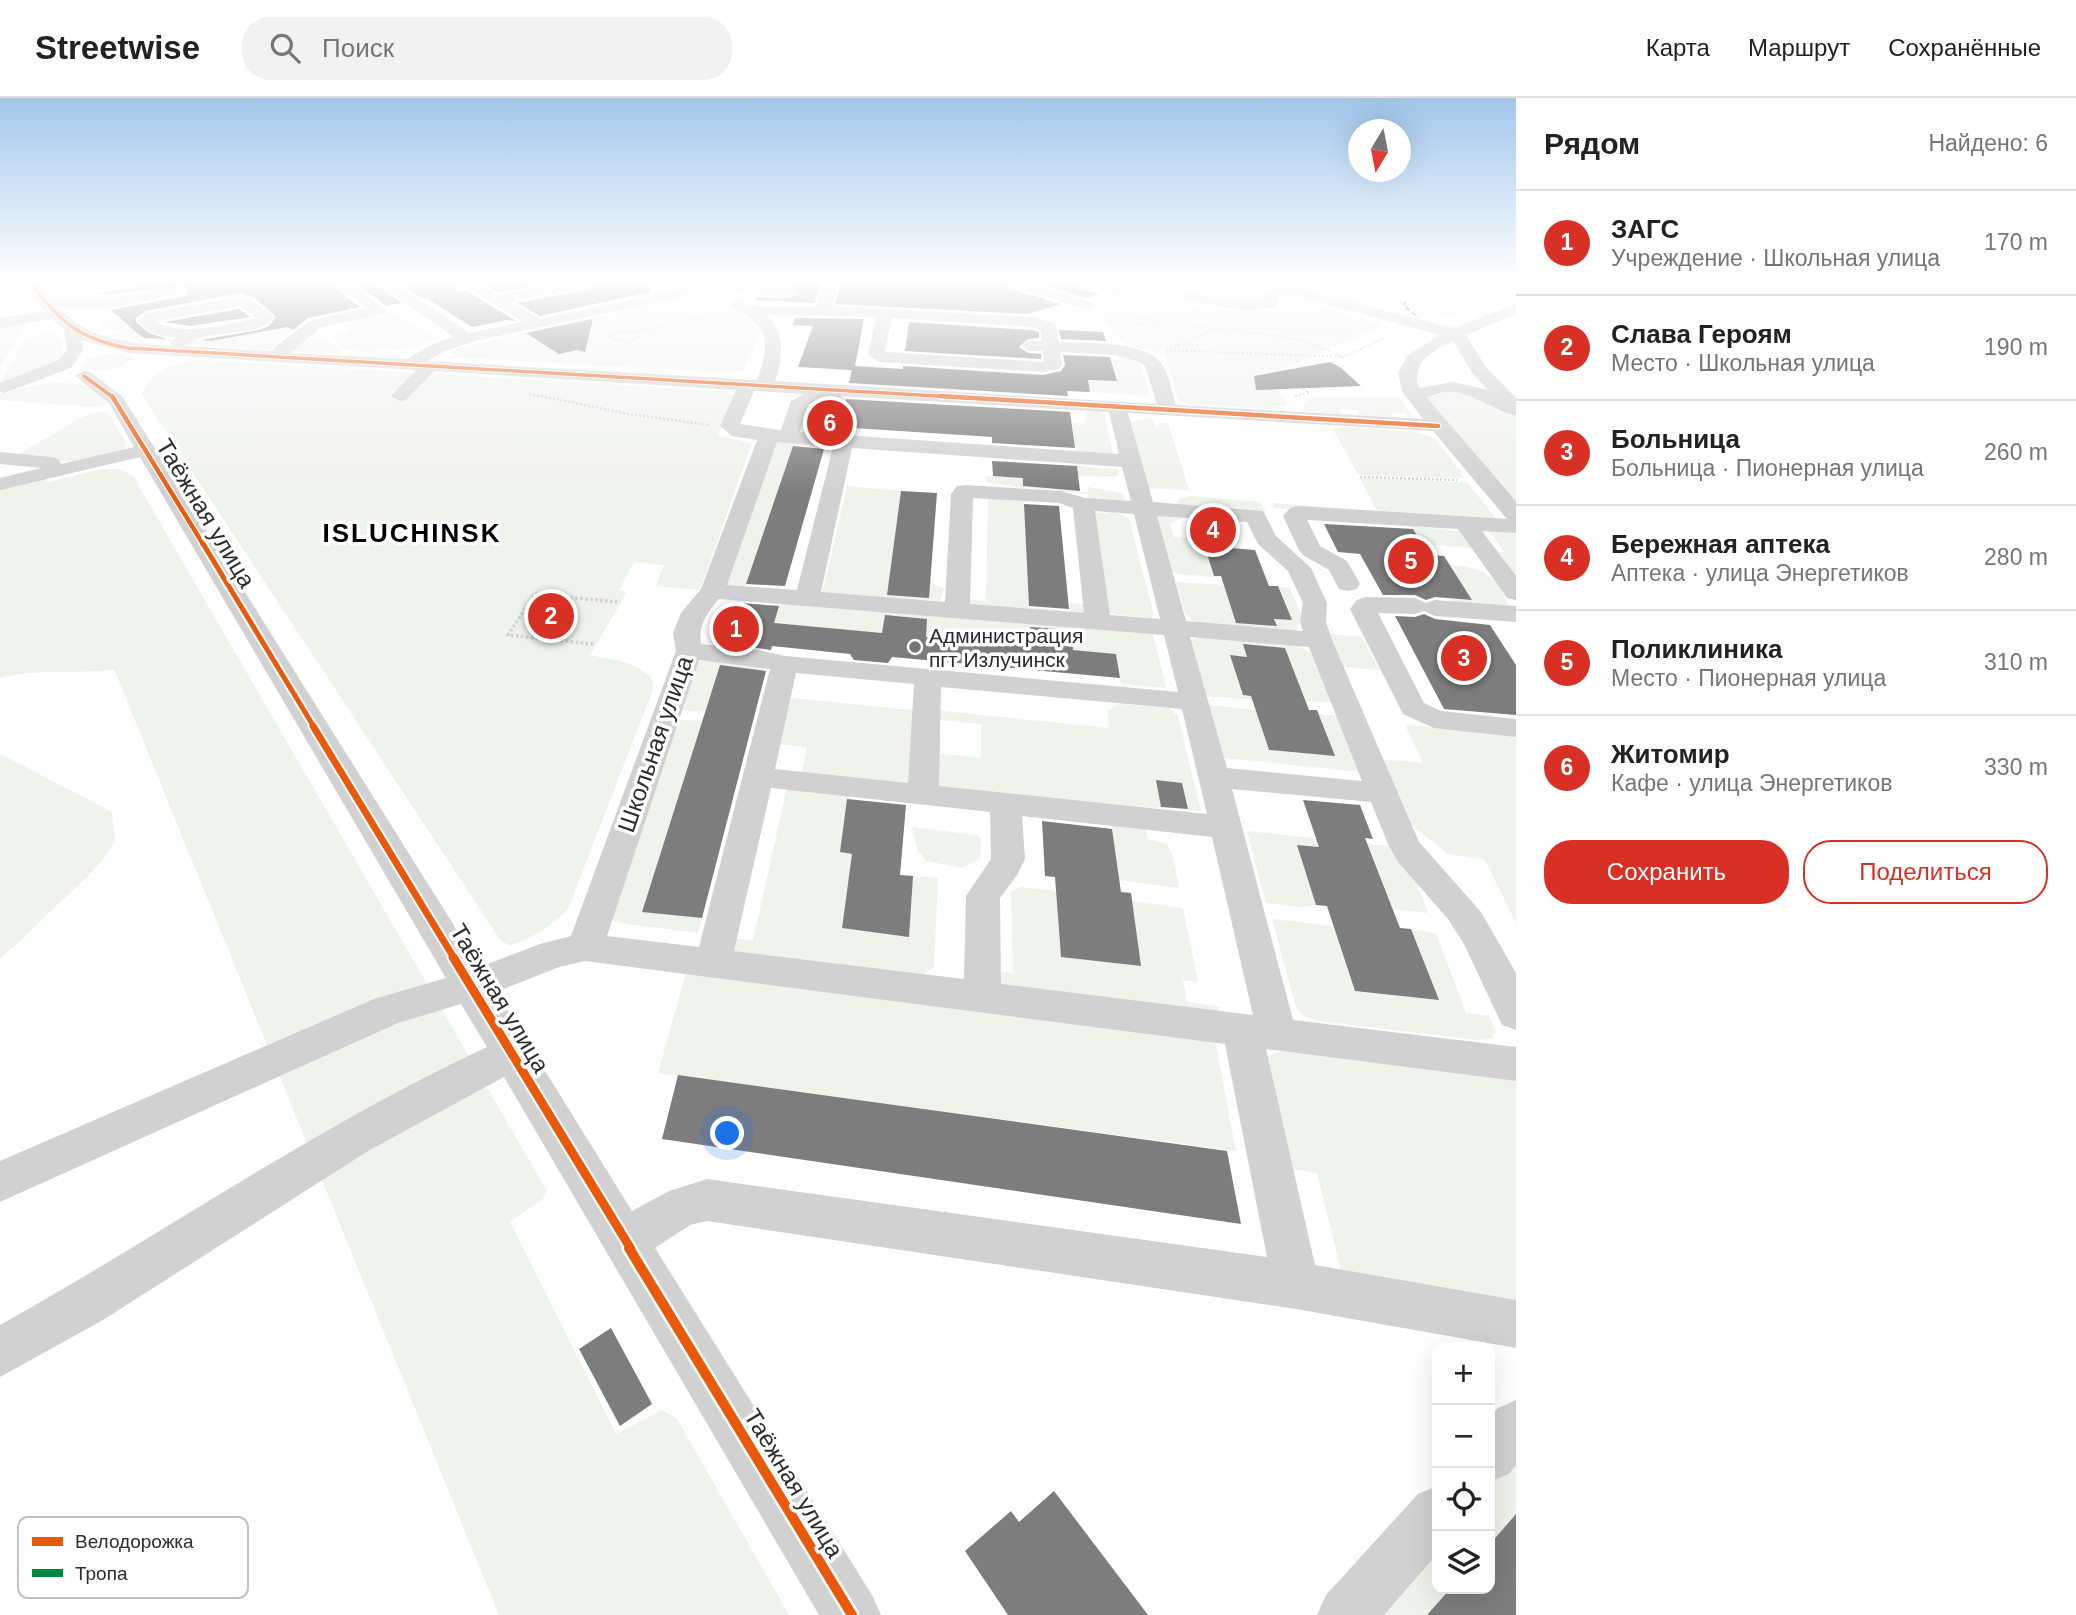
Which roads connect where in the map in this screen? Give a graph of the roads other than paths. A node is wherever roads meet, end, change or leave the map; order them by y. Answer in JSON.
{"nodes":[{"id":1,"x":75,"y":353,"type":"edge"},
{"id":2,"x":95,"y":353,"type":"edge"},
{"id":3,"x":123,"y":353,"type":"edge"},
{"id":4,"x":130,"y":353,"type":"edge"},
{"id":5,"x":144,"y":353,"type":"edge"},
{"id":6,"x":221,"y":353,"type":"edge"},
{"id":7,"x":225,"y":353,"type":"junction"},
{"id":8,"x":278,"y":353,"type":"edge"},
{"id":9,"x":427,"y":353,"type":"edge"},
{"id":10,"x":774,"y":353,"type":"edge"},
{"id":11,"x":877,"y":353,"type":"edge"},
{"id":12,"x":1052,"y":353,"type":"edge"},
{"id":13,"x":1133,"y":353,"type":"edge"},
{"id":14,"x":1420,"y":353,"type":"edge"},
{"id":15,"x":1469,"y":353,"type":"edge"},
{"id":16,"x":134,"y":354,"type":"junction"},
{"id":17,"x":275,"y":356,"type":"junction"},
{"id":18,"x":411,"y":364,"type":"junction"},
{"id":19,"x":431,"y":365,"type":"junction"},
{"id":20,"x":770,"y":368,"type":"junction"},
{"id":21,"x":73,"y":369,"type":"junction"},
{"id":22,"x":1481,"y":372,"type":"junction"},
{"id":23,"x":1504,"y":374,"type":"dead end"},
{"id":24,"x":116,"y":384,"type":"junction"},
{"id":25,"x":755,"y":385,"type":"junction"},
{"id":26,"x":2,"y":388,"type":"edge"},
{"id":27,"x":800,"y":388,"type":"junction"},
{"id":28,"x":400,"y":396,"type":"dead end"},
{"id":29,"x":1419,"y":402,"type":"junction"},
{"id":30,"x":1080,"y":405,"type":"junction"},
{"id":31,"x":1117,"y":407,"type":"junction"},
{"id":32,"x":1516,"y":409,"type":"edge"},
{"id":33,"x":1168,"y":410,"type":"junction"},
{"id":34,"x":1438,"y":426,"type":"junction"},
{"id":35,"x":779,"y":436,"type":"junction"},
{"id":36,"x":844,"y":442,"type":"junction"},
{"id":37,"x":146,"y":450,"type":"junction"},
{"id":38,"x":0,"y":458,"type":"edge"},
{"id":39,"x":1131,"y":461,"type":"junction"},
{"id":40,"x":0,"y":465,"type":"edge"},
{"id":41,"x":78,"y":466,"type":"junction"},
{"id":42,"x":0,"y":471,"type":"edge"},
{"id":43,"x":0,"y":484,"type":"edge"},
{"id":44,"x":1083,"y":504,"type":"junction"},
{"id":45,"x":1142,"y":508,"type":"junction"},
{"id":46,"x":1255,"y":516,"type":"junction"},
{"id":47,"x":1516,"y":516,"type":"edge"},
{"id":48,"x":1295,"y":519,"type":"junction"},
{"id":49,"x":1465,"y":523,"type":"junction"},
{"id":50,"x":1516,"y":526,"type":"edge"},
{"id":51,"x":1348,"y":583,"type":"dead end"},
{"id":52,"x":713,"y":591,"type":"junction"},
{"id":53,"x":807,"y":598,"type":"junction"},
{"id":54,"x":957,"y":610,"type":"junction"},
{"id":55,"x":1515,"y":611,"type":"edge"},
{"id":56,"x":1098,"y":622,"type":"junction"},
{"id":57,"x":1175,"y":628,"type":"junction"},
{"id":58,"x":1319,"y":640,"type":"junction"},
{"id":59,"x":690,"y":651,"type":"junction"},
{"id":60,"x":785,"y":664,"type":"junction"},
{"id":61,"x":928,"y":678,"type":"junction"},
{"id":62,"x":1193,"y":702,"type":"junction"},
{"id":63,"x":1516,"y":728,"type":"edge"},
{"id":64,"x":758,"y":777,"type":"junction"},
{"id":65,"x":1214,"y":777,"type":"junction"},
{"id":66,"x":1383,"y":793,"type":"junction"},
{"id":67,"x":923,"y":795,"type":"junction"},
{"id":68,"x":1005,"y":803,"type":"junction"},
{"id":69,"x":1226,"y":827,"type":"junction"},
{"id":70,"x":585,"y":947,"type":"junction"},
{"id":71,"x":713,"y":963,"type":"junction"},
{"id":72,"x":471,"y":986,"type":"junction"},
{"id":73,"x":982,"y":996,"type":"junction"},
{"id":74,"x":1516,"y":1014,"type":"edge"},
{"id":75,"x":1260,"y":1032,"type":"junction"},
{"id":76,"x":512,"y":1054,"type":"junction"},
{"id":77,"x":1516,"y":1064,"type":"edge"},
{"id":78,"x":0,"y":1182,"type":"edge"},
{"id":79,"x":626,"y":1241,"type":"junction"},
{"id":80,"x":1296,"y":1285,"type":"junction"},
{"id":81,"x":1516,"y":1324,"type":"edge"},
{"id":82,"x":0,"y":1352,"type":"edge"},
{"id":83,"x":1516,"y":1426,"type":"edge"},
{"id":84,"x":1495,"y":1449,"type":"edge"},
{"id":85,"x":1432,"y":1519,"type":"edge"},
{"id":86,"x":852,"y":1615,"type":"edge"},
{"id":87,"x":1346,"y":1615,"type":"edge"}],
"edges":[{"from":1,"to":21,"type":"street"},
{"from":2,"to":21,"type":"street"},
{"from":3,"to":16,"type":"street"},
{"from":4,"to":16,"type":"street"},
{"from":5,"to":16,"type":"street"},
{"from":6,"to":7,"type":"street"},
{"from":7,"to":16,"type":"street"},
{"from":7,"to":17,"type":"street"},
{"from":8,"to":17,"type":"street"},
{"from":9,"to":18,"type":"street"},
{"from":10,"to":20,"type":"street"},
{"from":11,"to":12,"type":"street"},
{"from":13,"to":33,"type":"street"},
{"from":14,"to":29,"type":"street"},
{"from":15,"to":22,"type":"street"},
{"from":17,"to":18,"type":"street"},
{"from":18,"to":19,"type":"street"},
{"from":19,"to":25,"type":"street"},
{"from":19,"to":28,"type":"street"},
{"from":20,"to":25,"type":"street"},
{"from":20,"to":27,"type":"street"},
{"from":21,"to":24,"type":"street"},
{"from":21,"to":24,"type":"street"},
{"from":21,"to":26,"type":"street"},
{"from":22,"to":23,"type":"street"},
{"from":22,"to":32,"type":"street"},
{"from":24,"to":37,"type":"street","name":"Таёжная улица"},
{"from":25,"to":27,"type":"street"},
{"from":25,"to":35,"type":"street"},
{"from":27,"to":30,"type":"street"},
{"from":29,"to":32,"type":"street"},
{"from":29,"to":34,"type":"street"},
{"from":30,"to":31,"type":"street"},
{"from":30,"to":35,"type":"street","name":"Школьная улица"},
{"from":31,"to":33,"type":"street"},
{"from":31,"to":39,"type":"street"},
{"from":33,"to":34,"type":"street"},
{"from":34,"to":47,"type":"street"},
{"from":35,"to":36,"type":"street"},
{"from":35,"to":52,"type":"street","name":"Школьная улица"},
{"from":36,"to":39,"type":"street"},
{"from":36,"to":53,"type":"street"},
{"from":37,"to":41,"type":"street"},
{"from":37,"to":72,"type":"street","name":"Таёжная улица"},
{"from":38,"to":41,"type":"street"},
{"from":39,"to":45,"type":"street"},
{"from":40,"to":41,"type":"street"},
{"from":41,"to":42,"type":"street"},
{"from":41,"to":43,"type":"street"},
{"from":44,"to":45,"type":"street"},
{"from":44,"to":54,"type":"street"},
{"from":44,"to":56,"type":"street"},
{"from":45,"to":46,"type":"lane"},
{"from":45,"to":57,"type":"street"},
{"from":46,"to":48,"type":"street"},
{"from":46,"to":58,"type":"lane"},
{"from":48,"to":49,"type":"street"},
{"from":48,"to":51,"type":"street"},
{"from":49,"to":50,"type":"street"},
{"from":49,"to":55,"type":"street"},
{"from":52,"to":53,"type":"street"},
{"from":52,"to":59,"type":"street","name":"Школьная улица"},
{"from":53,"to":54,"type":"street"},
{"from":54,"to":56,"type":"street"},
{"from":55,"to":63,"type":"street"},
{"from":56,"to":57,"type":"street"},
{"from":57,"to":58,"type":"street"},
{"from":57,"to":62,"type":"street"},
{"from":58,"to":66,"type":"lane"},
{"from":59,"to":60,"type":"street"},
{"from":59,"to":70,"type":"street","name":"Школьная улица"},
{"from":60,"to":61,"type":"street"},
{"from":60,"to":64,"type":"street"},
{"from":61,"to":62,"type":"street"},
{"from":61,"to":67,"type":"street"},
{"from":62,"to":65,"type":"street"},
{"from":64,"to":67,"type":"street"},
{"from":64,"to":71,"type":"street"},
{"from":65,"to":66,"type":"street"},
{"from":65,"to":69,"type":"street"},
{"from":66,"to":74,"type":"lane"},
{"from":67,"to":68,"type":"street"},
{"from":68,"to":69,"type":"street"},
{"from":68,"to":73,"type":"street"},
{"from":69,"to":75,"type":"street"},
{"from":70,"to":71,"type":"street"},
{"from":70,"to":72,"type":"street"},
{"from":71,"to":73,"type":"street"},
{"from":72,"to":76,"type":"street","name":"Таёжная улица"},
{"from":72,"to":78,"type":"street"},
{"from":73,"to":75,"type":"street"},
{"from":75,"to":77,"type":"street"},
{"from":75,"to":80,"type":"street"},
{"from":76,"to":79,"type":"street","name":"Таёжная улица"},
{"from":76,"to":82,"type":"street"},
{"from":79,"to":80,"type":"street"},
{"from":79,"to":86,"type":"street","name":"Таёжная улица"},
{"from":80,"to":81,"type":"street"},
{"from":83,"to":84,"type":"street"},
{"from":85,"to":87,"type":"lane"}]}
